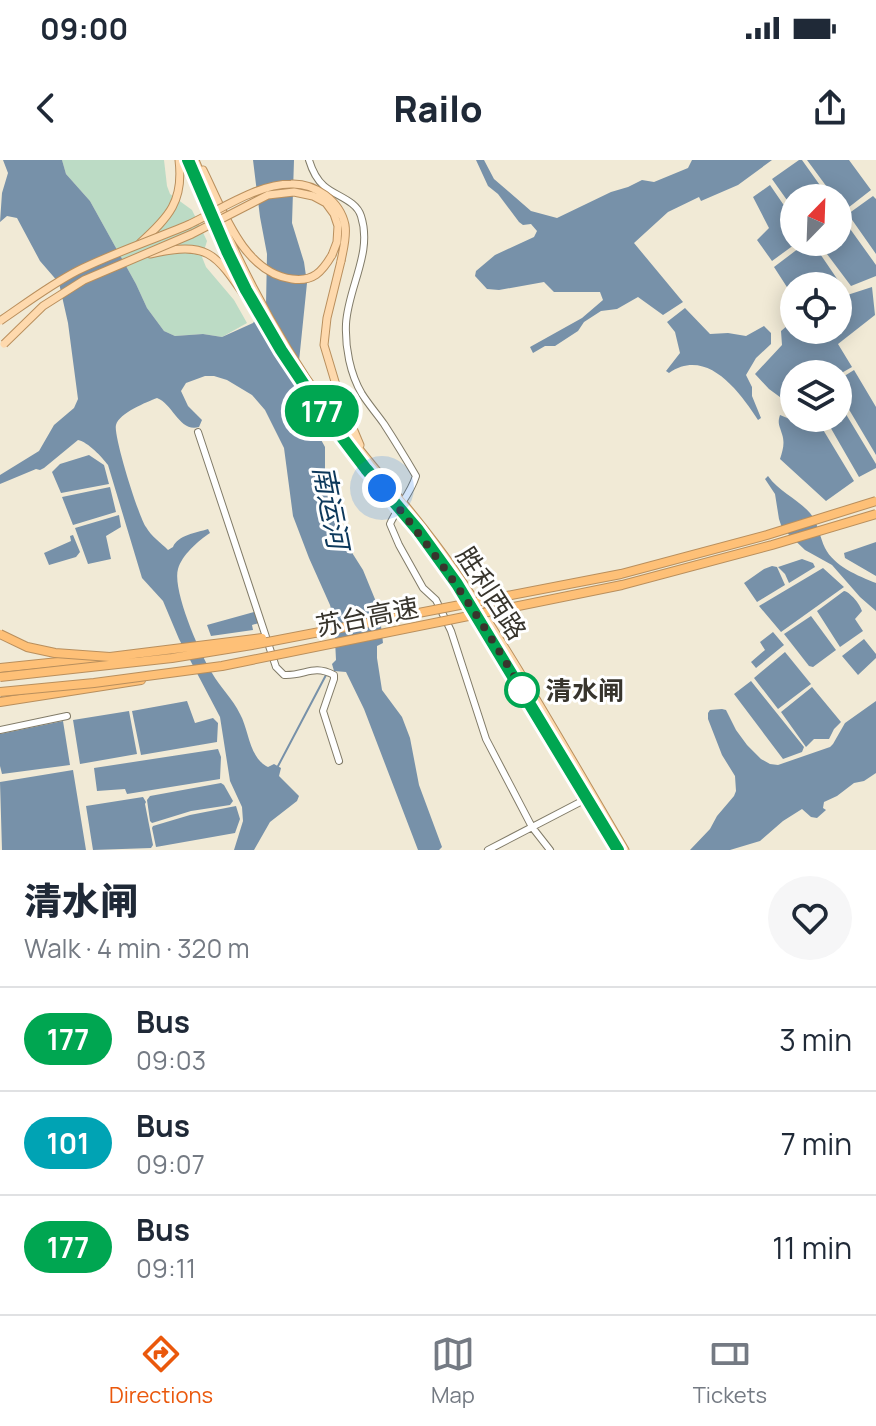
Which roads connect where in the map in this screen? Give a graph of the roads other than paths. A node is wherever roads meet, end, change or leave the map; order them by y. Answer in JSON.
{"nodes":[{"id":1,"x":179,"y":160,"type":"edge"},
{"id":2,"x":188,"y":160,"type":"edge"},
{"id":3,"x":196,"y":160,"type":"edge"},
{"id":4,"x":309,"y":160,"type":"edge"},
{"id":5,"x":136,"y":246,"type":"junction"},
{"id":6,"x":139,"y":256,"type":"junction"},
{"id":7,"x":0,"y":321,"type":"edge"},
{"id":8,"x":2,"y":346,"type":"edge"},
{"id":9,"x":281,"y":350,"type":"junction"},
{"id":10,"x":198,"y":432,"type":"dead end"},
{"id":11,"x":370,"y":465,"type":"junction"},
{"id":12,"x":876,"y":501,"type":"edge"},
{"id":13,"x":400,"y":504,"type":"junction"},
{"id":14,"x":876,"y":514,"type":"edge"},
{"id":15,"x":338,"y":628,"type":"junction"},
{"id":16,"x":0,"y":634,"type":"edge"},
{"id":17,"x":110,"y":657,"type":"junction"},
{"id":18,"x":222,"y":666,"type":"junction"},
{"id":19,"x":0,"y":668,"type":"edge"},
{"id":20,"x":0,"y":677,"type":"edge"},
{"id":21,"x":0,"y":692,"type":"edge"},
{"id":22,"x":0,"y":702,"type":"edge"},
{"id":23,"x":67,"y":716,"type":"dead end"},
{"id":24,"x":0,"y":730,"type":"edge"},
{"id":25,"x":339,"y":761,"type":"dead end"},
{"id":26,"x":590,"y":796,"type":"junction"},
{"id":27,"x":532,"y":827,"type":"junction"},
{"id":28,"x":488,"y":850,"type":"edge"},
{"id":29,"x":550,"y":850,"type":"edge"},
{"id":30,"x":618,"y":850,"type":"edge"},
{"id":31,"x":625,"y":850,"type":"edge"}],
"edges":[{"from":1,"to":5,"type":"main road"},
{"from":2,"to":9,"type":"main road","name":"胜利西路"},
{"from":3,"to":6,"type":"main road","bridge":true},
{"from":3,"to":11,"type":"main road","name":"胜利西路"},
{"from":4,"to":13,"type":"street"},
{"from":5,"to":7,"type":"main road","bridge":true},
{"from":5,"to":11,"type":"main road","bridge":true},
{"from":6,"to":8,"type":"main road","bridge":true},
{"from":6,"to":9,"type":"main road","bridge":true},
{"from":9,"to":13,"type":"main road","name":"胜利西路"},
{"from":10,"to":25,"type":"street"},
{"from":11,"to":13,"type":"main road","name":"胜利西路"},
{"from":12,"to":15,"type":"highway","name":"苏台高速","bridge":true},
{"from":13,"to":26,"type":"main road","name":"胜利西路"},
{"from":13,"to":27,"type":"street"},
{"from":14,"to":18,"type":"highway","name":"苏台高速","bridge":true},
{"from":15,"to":17,"type":"highway","bridge":true},
{"from":15,"to":20,"type":"highway","name":"苏台高速","bridge":true},
{"from":16,"to":17,"type":"highway","bridge":true},
{"from":17,"to":19,"type":"highway","bridge":true},
{"from":18,"to":21,"type":"highway","name":"苏台高速","bridge":true},
{"from":18,"to":22,"type":"highway","bridge":true},
{"from":23,"to":24,"type":"street"},
{"from":26,"to":27,"type":"street"},
{"from":26,"to":30,"type":"main road","name":"胜利西路"},
{"from":26,"to":31,"type":"main road","name":"胜利西路"},
{"from":27,"to":28,"type":"street"},
{"from":27,"to":29,"type":"street"}]}
